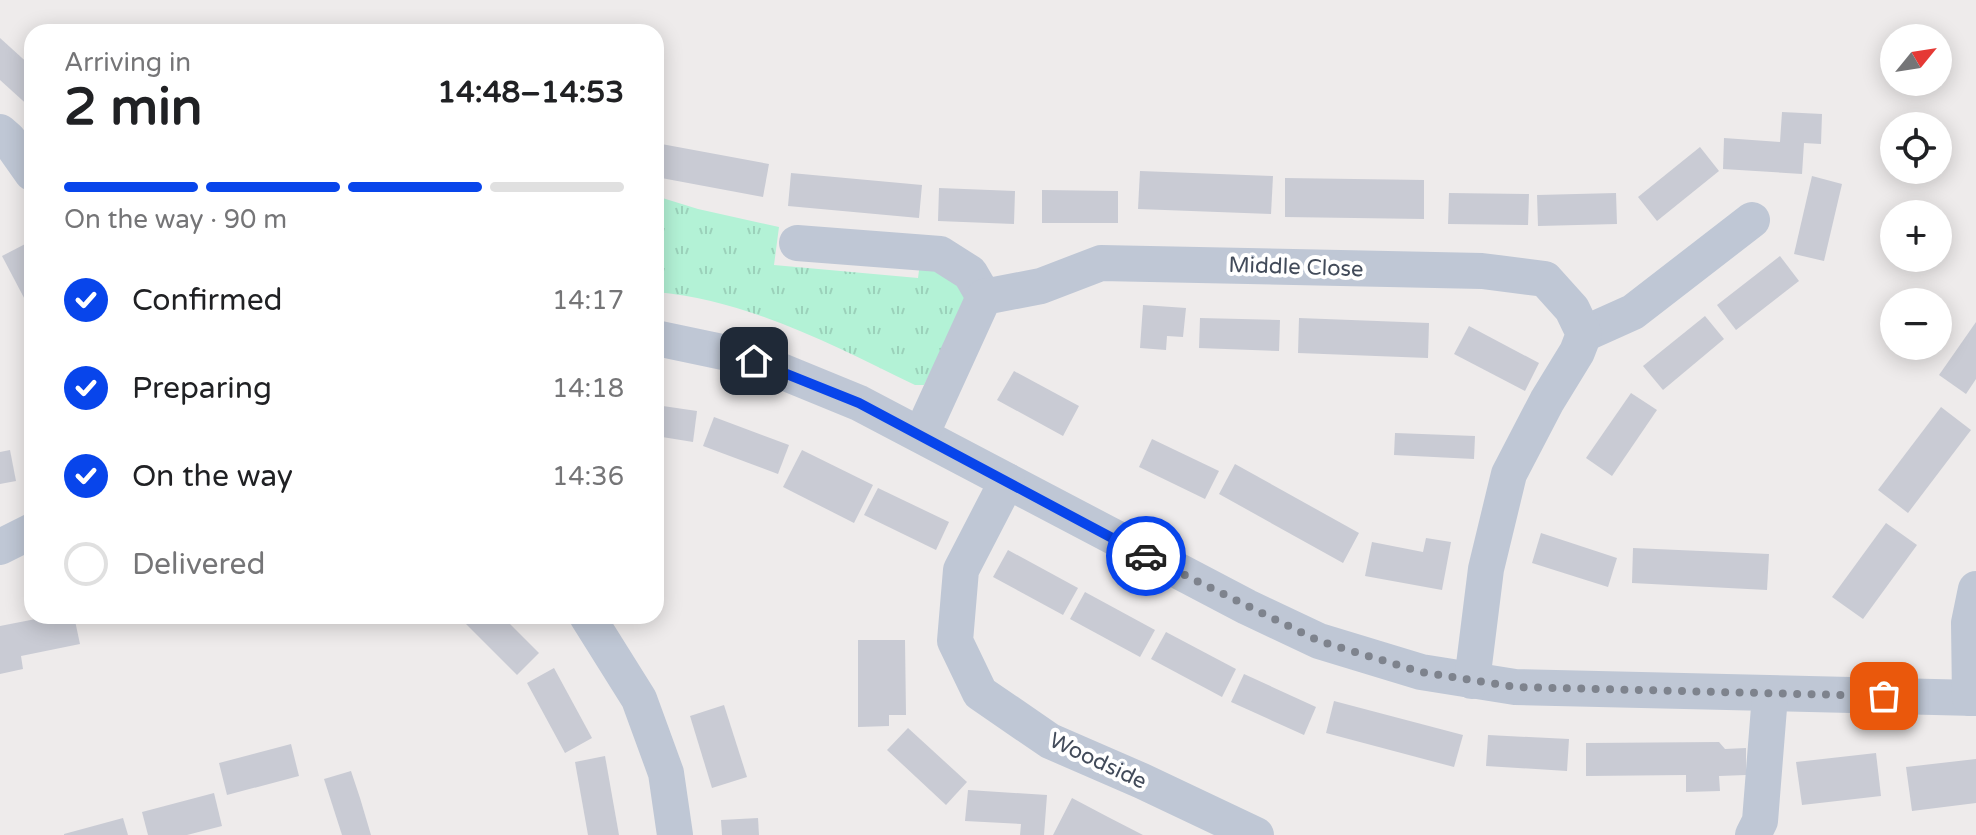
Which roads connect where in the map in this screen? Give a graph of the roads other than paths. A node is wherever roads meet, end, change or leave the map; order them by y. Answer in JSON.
{"nodes":[{"id":1,"x":0,"y":132,"type":"edge"},
{"id":2,"x":24,"y":162,"type":"edge"},
{"id":3,"x":1752,"y":220,"type":"dead end"},
{"id":4,"x":797,"y":243,"type":"dead end"},
{"id":5,"x":984,"y":297,"type":"junction"},
{"id":6,"x":1584,"y":334,"type":"junction"},
{"id":7,"x":664,"y":339,"type":"edge"},
{"id":8,"x":921,"y":435,"type":"junction"},
{"id":9,"x":1007,"y":481,"type":"junction"},
{"id":10,"x":24,"y":535,"type":"edge"},
{"id":11,"x":0,"y":547,"type":"edge"},
{"id":12,"x":1976,"y":589,"type":"edge"},
{"id":13,"x":592,"y":624,"type":"edge"},
{"id":14,"x":1472,"y":681,"type":"junction"},
{"id":15,"x":1770,"y":695,"type":"junction"},
{"id":16,"x":1973,"y":698,"type":"edge"},
{"id":17,"x":675,"y":835,"type":"edge"},
{"id":18,"x":1256,"y":835,"type":"edge"},
{"id":19,"x":1753,"y":835,"type":"edge"}],
"edges":[{"from":1,"to":2,"type":"street"},
{"from":3,"to":6,"type":"street"},
{"from":4,"to":5,"type":"street"},
{"from":5,"to":6,"type":"street","name":"Middle Close"},
{"from":5,"to":8,"type":"street"},
{"from":6,"to":14,"type":"street"},
{"from":7,"to":8,"type":"street"},
{"from":8,"to":9,"type":"street"},
{"from":9,"to":14,"type":"street"},
{"from":9,"to":18,"type":"street","name":"Woodside"},
{"from":10,"to":11,"type":"street"},
{"from":12,"to":16,"type":"street"},
{"from":13,"to":17,"type":"street"},
{"from":14,"to":15,"type":"street"},
{"from":15,"to":16,"type":"street"},
{"from":15,"to":19,"type":"street"}]}
